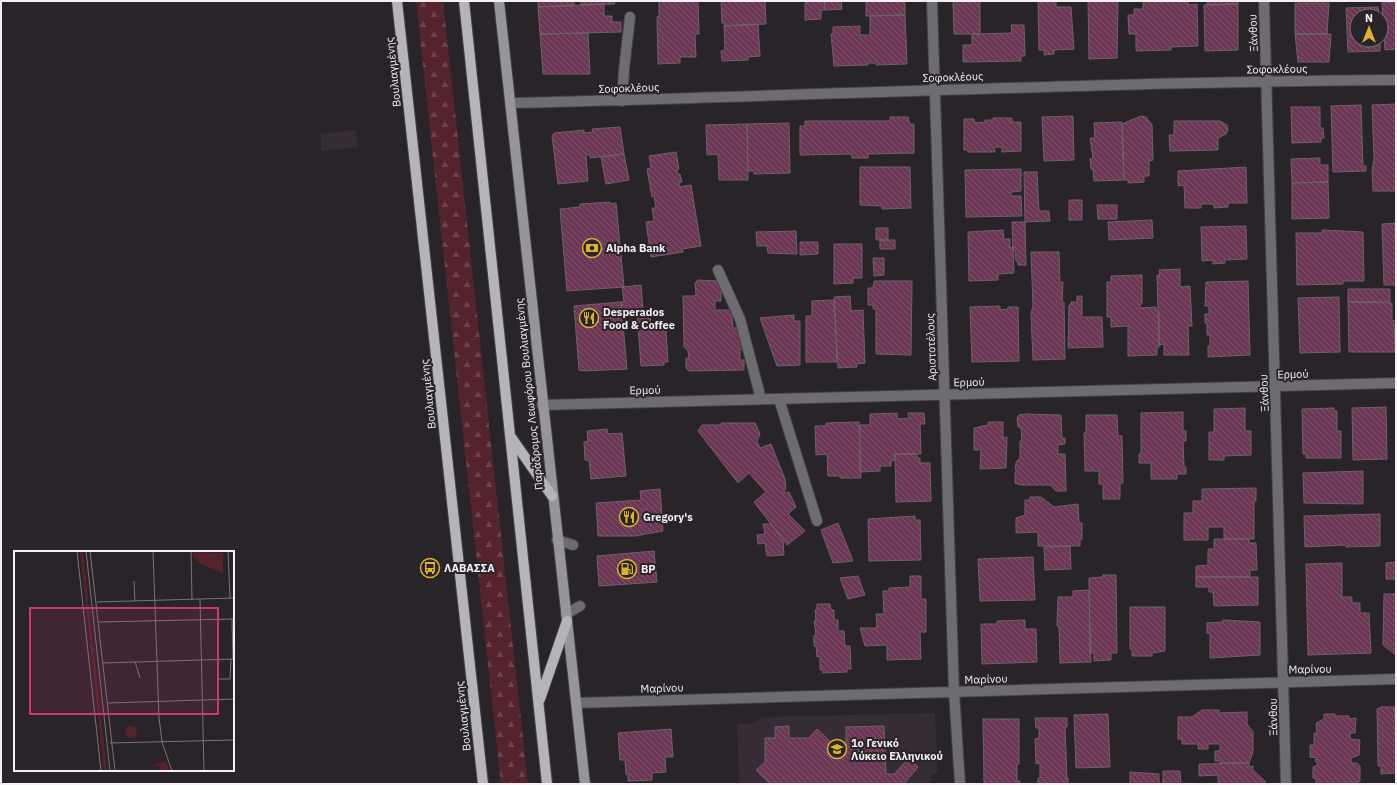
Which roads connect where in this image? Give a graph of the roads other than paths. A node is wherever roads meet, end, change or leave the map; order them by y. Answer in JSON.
{"nodes":[{"id":1,"x":398,"y":1,"type":"edge"},
{"id":2,"x":464,"y":1,"type":"edge"},
{"id":3,"x":499,"y":1,"type":"edge"},
{"id":4,"x":932,"y":1,"type":"edge"},
{"id":5,"x":1264,"y":1,"type":"edge"},
{"id":6,"x":630,"y":17,"type":"dead end"},
{"id":7,"x":1396,"y":80,"type":"edge"},
{"id":8,"x":1266,"y":81,"type":"junction"},
{"id":9,"x":934,"y":89,"type":"junction"},
{"id":10,"x":622,"y":100,"type":"junction"},
{"id":11,"x":511,"y":104,"type":"junction"},
{"id":12,"x":718,"y":270,"type":"dead end"},
{"id":13,"x":1396,"y":383,"type":"edge"},
{"id":14,"x":1275,"y":386,"type":"junction"},
{"id":15,"x":944,"y":395,"type":"junction"},
{"id":16,"x":761,"y":399,"type":"junction"},
{"id":17,"x":779,"y":399,"type":"junction"},
{"id":18,"x":542,"y":405,"type":"junction"},
{"id":19,"x":510,"y":436,"type":"junction"},
{"id":20,"x":552,"y":496,"type":"junction"},
{"id":21,"x":817,"y":521,"type":"dead end"},
{"id":22,"x":557,"y":540,"type":"junction"},
{"id":23,"x":573,"y":545,"type":"dead end"},
{"id":24,"x":580,"y":606,"type":"dead end"},
{"id":25,"x":567,"y":617,"type":"junction"},
{"id":26,"x":1396,"y":679,"type":"edge"},
{"id":27,"x":1284,"y":682,"type":"junction"},
{"id":28,"x":954,"y":692,"type":"junction"},
{"id":29,"x":538,"y":702,"type":"junction"},
{"id":30,"x":576,"y":703,"type":"junction"},
{"id":31,"x":483,"y":784,"type":"edge"},
{"id":32,"x":547,"y":784,"type":"edge"},
{"id":33,"x":585,"y":784,"type":"edge"},
{"id":34,"x":960,"y":784,"type":"edge"},
{"id":35,"x":1286,"y":784,"type":"edge"}],
"edges":[{"from":1,"to":31,"type":"main road","name":"Βουλιαγμένης"},
{"from":2,"to":19,"type":"main road"},
{"from":3,"to":11,"type":"street","name":"Παράδρομος Λεωφόρου Βουλιαγμένης"},
{"from":4,"to":9,"type":"street","name":"Αριστοτέλους"},
{"from":5,"to":8,"type":"street","name":"Ξάνθου"},
{"from":6,"to":10,"type":"street"},
{"from":7,"to":8,"type":"street","name":"Σοφοκλέους"},
{"from":8,"to":9,"type":"street","name":"Σοφοκλέους"},
{"from":8,"to":14,"type":"street","name":"Ξάνθου"},
{"from":9,"to":10,"type":"street","name":"Σοφοκλέους"},
{"from":9,"to":15,"type":"street","name":"Αριστοτέλους"},
{"from":10,"to":11,"type":"street","name":"Σοφοκλέους"},
{"from":11,"to":18,"type":"street","name":"Παράδρομος Λεωφόρου Βουλιαγμένης"},
{"from":12,"to":16,"type":"street"},
{"from":13,"to":14,"type":"street","name":"Ερμού"},
{"from":14,"to":15,"type":"street","name":"Ερμού"},
{"from":14,"to":27,"type":"street","name":"Ξάνθου"},
{"from":15,"to":17,"type":"street","name":"Ερμού"},
{"from":15,"to":28,"type":"street","name":"Αριστοτέλους"},
{"from":16,"to":17,"type":"street","name":"Ερμού"},
{"from":16,"to":18,"type":"street","name":"Ερμού"},
{"from":17,"to":21,"type":"street"},
{"from":18,"to":20,"type":"street","name":"Παράδρομος Λεωφόρου Βουλιαγμένης"},
{"from":19,"to":20,"type":"main road"},
{"from":19,"to":29,"type":"main road"},
{"from":20,"to":22,"type":"street","name":"Παράδρομος Λεωφόρου Βουλιαγμένης"},
{"from":22,"to":23,"type":"street"},
{"from":22,"to":25,"type":"street","name":"Παράδρομος Λεωφόρου Βουλιαγμένης"},
{"from":24,"to":25,"type":"street"},
{"from":25,"to":29,"type":"main road"},
{"from":25,"to":30,"type":"street","name":"Παράδρομος Λεωφόρου Βουλιαγμένης"},
{"from":26,"to":27,"type":"street","name":"Μαρίνου"},
{"from":27,"to":28,"type":"street","name":"Μαρίνου"},
{"from":27,"to":35,"type":"street","name":"Ξάνθου"},
{"from":28,"to":30,"type":"street","name":"Μαρίνου"},
{"from":28,"to":34,"type":"street","name":"Αριστοτέλους"},
{"from":29,"to":32,"type":"main road"},
{"from":30,"to":33,"type":"street","name":"Παράδρομος Λεωφόρου Βουλιαγμένης"}]}
